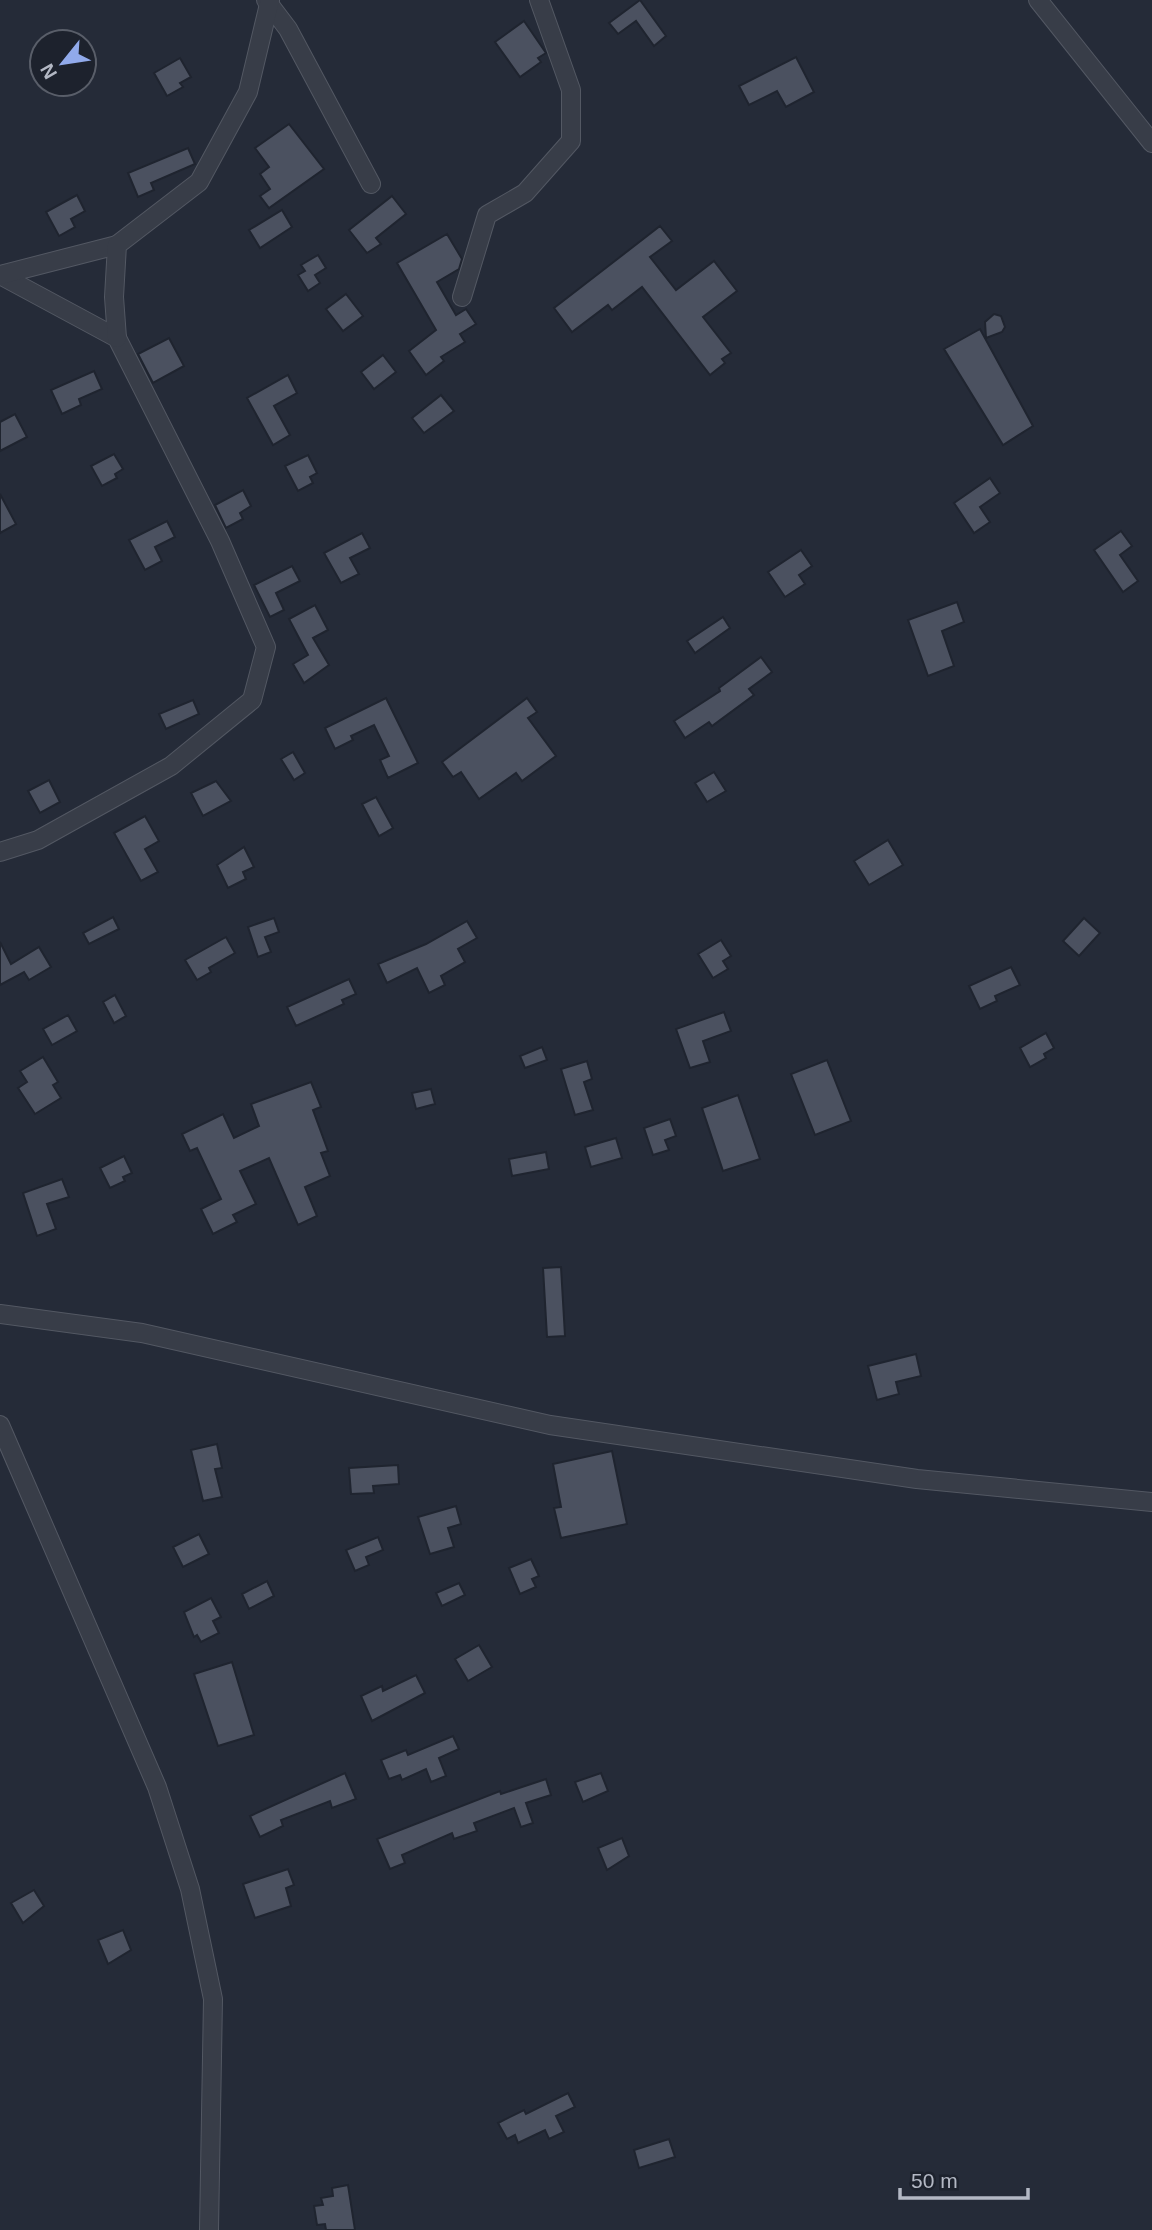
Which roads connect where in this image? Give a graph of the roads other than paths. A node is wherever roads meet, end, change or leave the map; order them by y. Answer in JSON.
{"nodes":[{"id":1,"x":539,"y":0,"type":"edge"},
{"id":2,"x":1038,"y":0,"type":"edge"},
{"id":3,"x":268,"y":1,"type":"edge"},
{"id":4,"x":1152,"y":143,"type":"edge"},
{"id":5,"x":371,"y":184,"type":"dead end"},
{"id":6,"x":117,"y":245,"type":"junction"},
{"id":7,"x":0,"y":275,"type":"edge"},
{"id":8,"x":462,"y":298,"type":"dead end"},
{"id":9,"x":117,"y":338,"type":"junction"},
{"id":10,"x":0,"y":852,"type":"edge"},
{"id":11,"x":0,"y":1314,"type":"edge"},
{"id":12,"x":0,"y":1425,"type":"edge"},
{"id":13,"x":1152,"y":1502,"type":"edge"},
{"id":14,"x":209,"y":2230,"type":"edge"}],
"edges":[{"from":1,"to":8,"type":"street"},
{"from":2,"to":4,"type":"street"},
{"from":3,"to":5,"type":"street"},
{"from":3,"to":6,"type":"street"},
{"from":6,"to":7,"type":"street"},
{"from":6,"to":9,"type":"street"},
{"from":7,"to":9,"type":"street"},
{"from":9,"to":10,"type":"street"},
{"from":11,"to":13,"type":"street"},
{"from":12,"to":14,"type":"street"}]}
